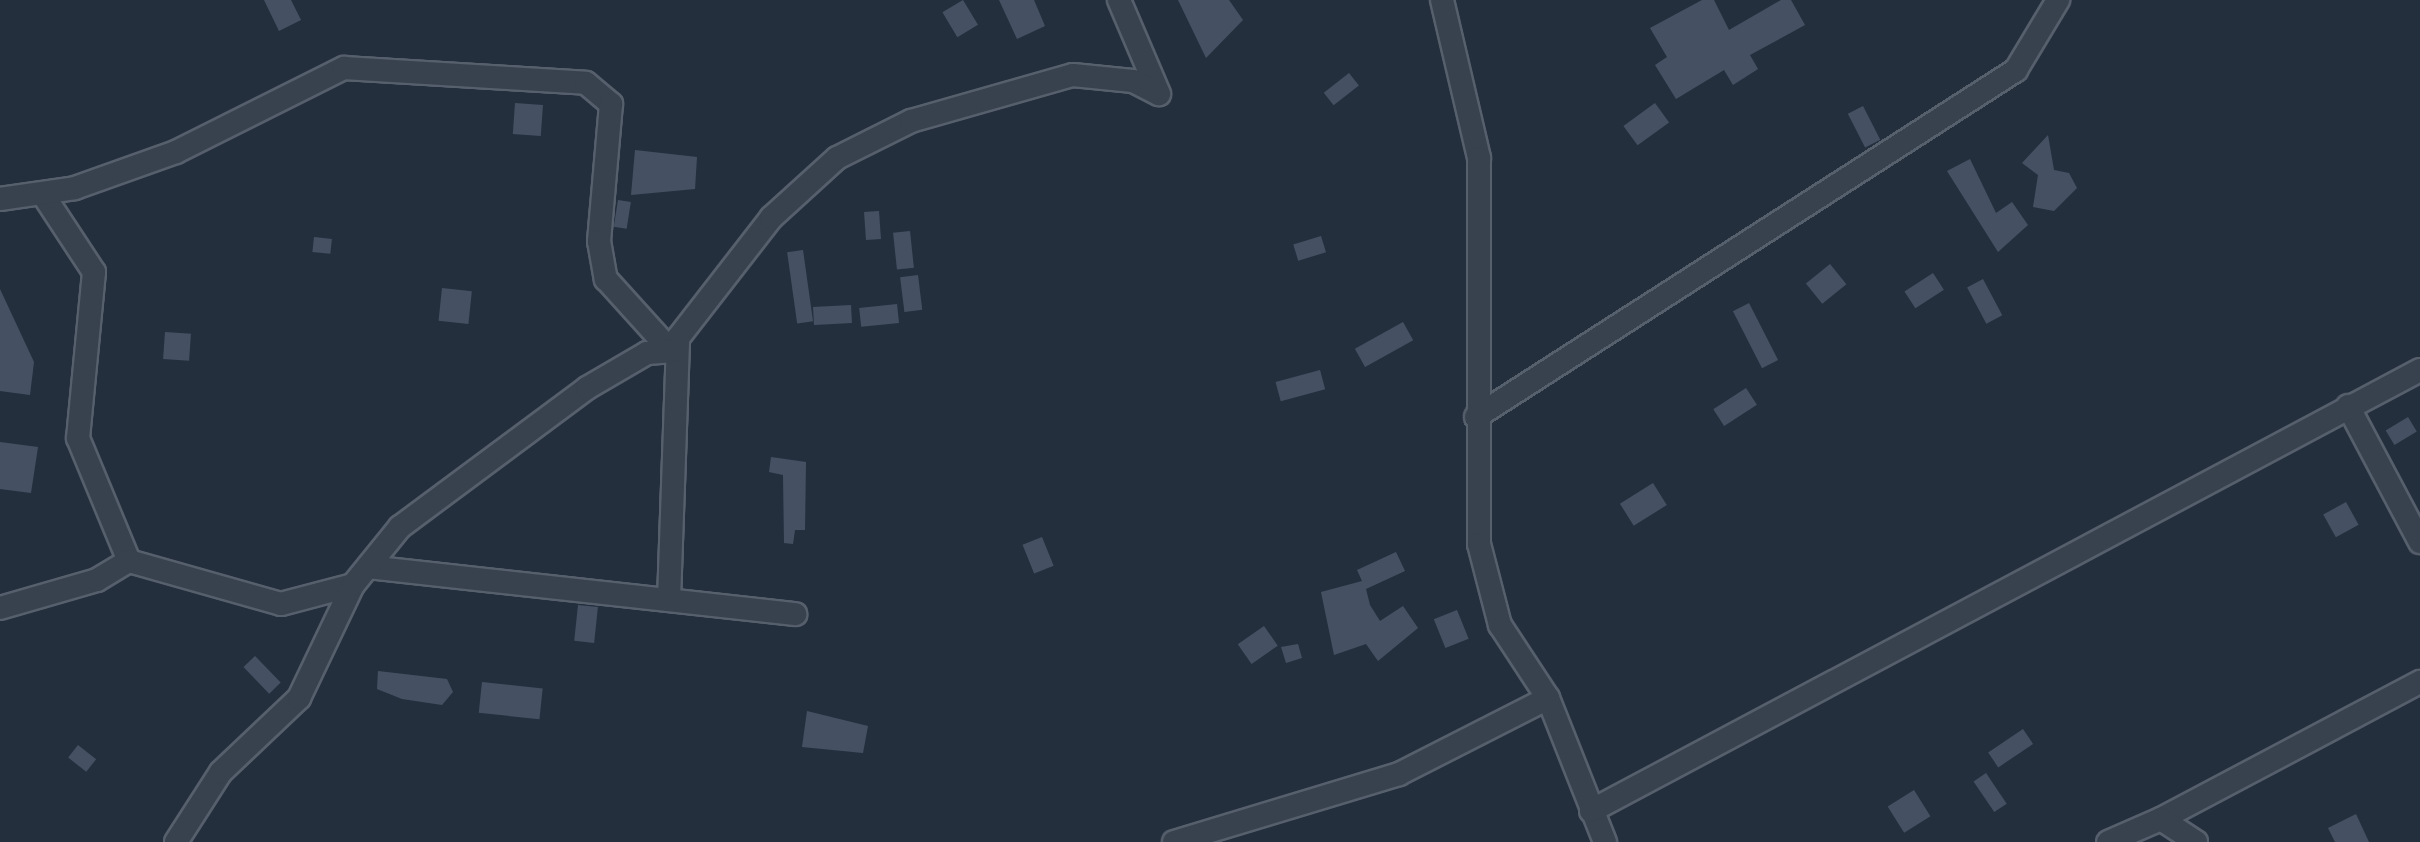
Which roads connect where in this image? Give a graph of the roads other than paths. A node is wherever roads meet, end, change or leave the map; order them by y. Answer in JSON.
{"nodes":[{"id":1,"x":1119,"y":0,"type":"edge"},
{"id":2,"x":1442,"y":0,"type":"edge"},
{"id":3,"x":2058,"y":0,"type":"edge"},
{"id":4,"x":44,"y":196,"type":"junction"},
{"id":5,"x":0,"y":199,"type":"edge"},
{"id":6,"x":673,"y":351,"type":"junction"},
{"id":7,"x":2420,"y":370,"type":"edge"},
{"id":8,"x":2348,"y":406,"type":"junction"},
{"id":9,"x":1476,"y":417,"type":"junction"},
{"id":10,"x":2420,"y":542,"type":"edge"},
{"id":11,"x":129,"y":561,"type":"junction"},
{"id":12,"x":360,"y":576,"type":"junction"},
{"id":13,"x":669,"y":600,"type":"junction"},
{"id":14,"x":0,"y":608,"type":"edge"},
{"id":15,"x":795,"y":614,"type":"dead end"},
{"id":16,"x":2420,"y":682,"type":"edge"},
{"id":17,"x":1548,"y":698,"type":"junction"},
{"id":18,"x":1591,"y":811,"type":"junction"},
{"id":19,"x":2161,"y":818,"type":"junction"},
{"id":20,"x":176,"y":842,"type":"edge"},
{"id":21,"x":1174,"y":842,"type":"edge"},
{"id":22,"x":1604,"y":842,"type":"edge"},
{"id":23,"x":2108,"y":842,"type":"edge"},
{"id":24,"x":2196,"y":842,"type":"edge"}],
"edges":[{"from":1,"to":6,"type":"street"},
{"from":2,"to":9,"type":"street"},
{"from":3,"to":9,"type":"street"},
{"from":4,"to":5,"type":"street"},
{"from":4,"to":6,"type":"street"},
{"from":4,"to":11,"type":"street"},
{"from":6,"to":12,"type":"street"},
{"from":6,"to":13,"type":"street"},
{"from":7,"to":8,"type":"street"},
{"from":8,"to":10,"type":"street"},
{"from":8,"to":18,"type":"street"},
{"from":9,"to":17,"type":"street"},
{"from":11,"to":12,"type":"street"},
{"from":11,"to":14,"type":"street"},
{"from":12,"to":13,"type":"street"},
{"from":12,"to":20,"type":"street"},
{"from":13,"to":15,"type":"street"},
{"from":16,"to":19,"type":"street"},
{"from":17,"to":18,"type":"street"},
{"from":17,"to":21,"type":"street"},
{"from":18,"to":22,"type":"street"},
{"from":19,"to":23,"type":"street"},
{"from":19,"to":24,"type":"street"}]}
